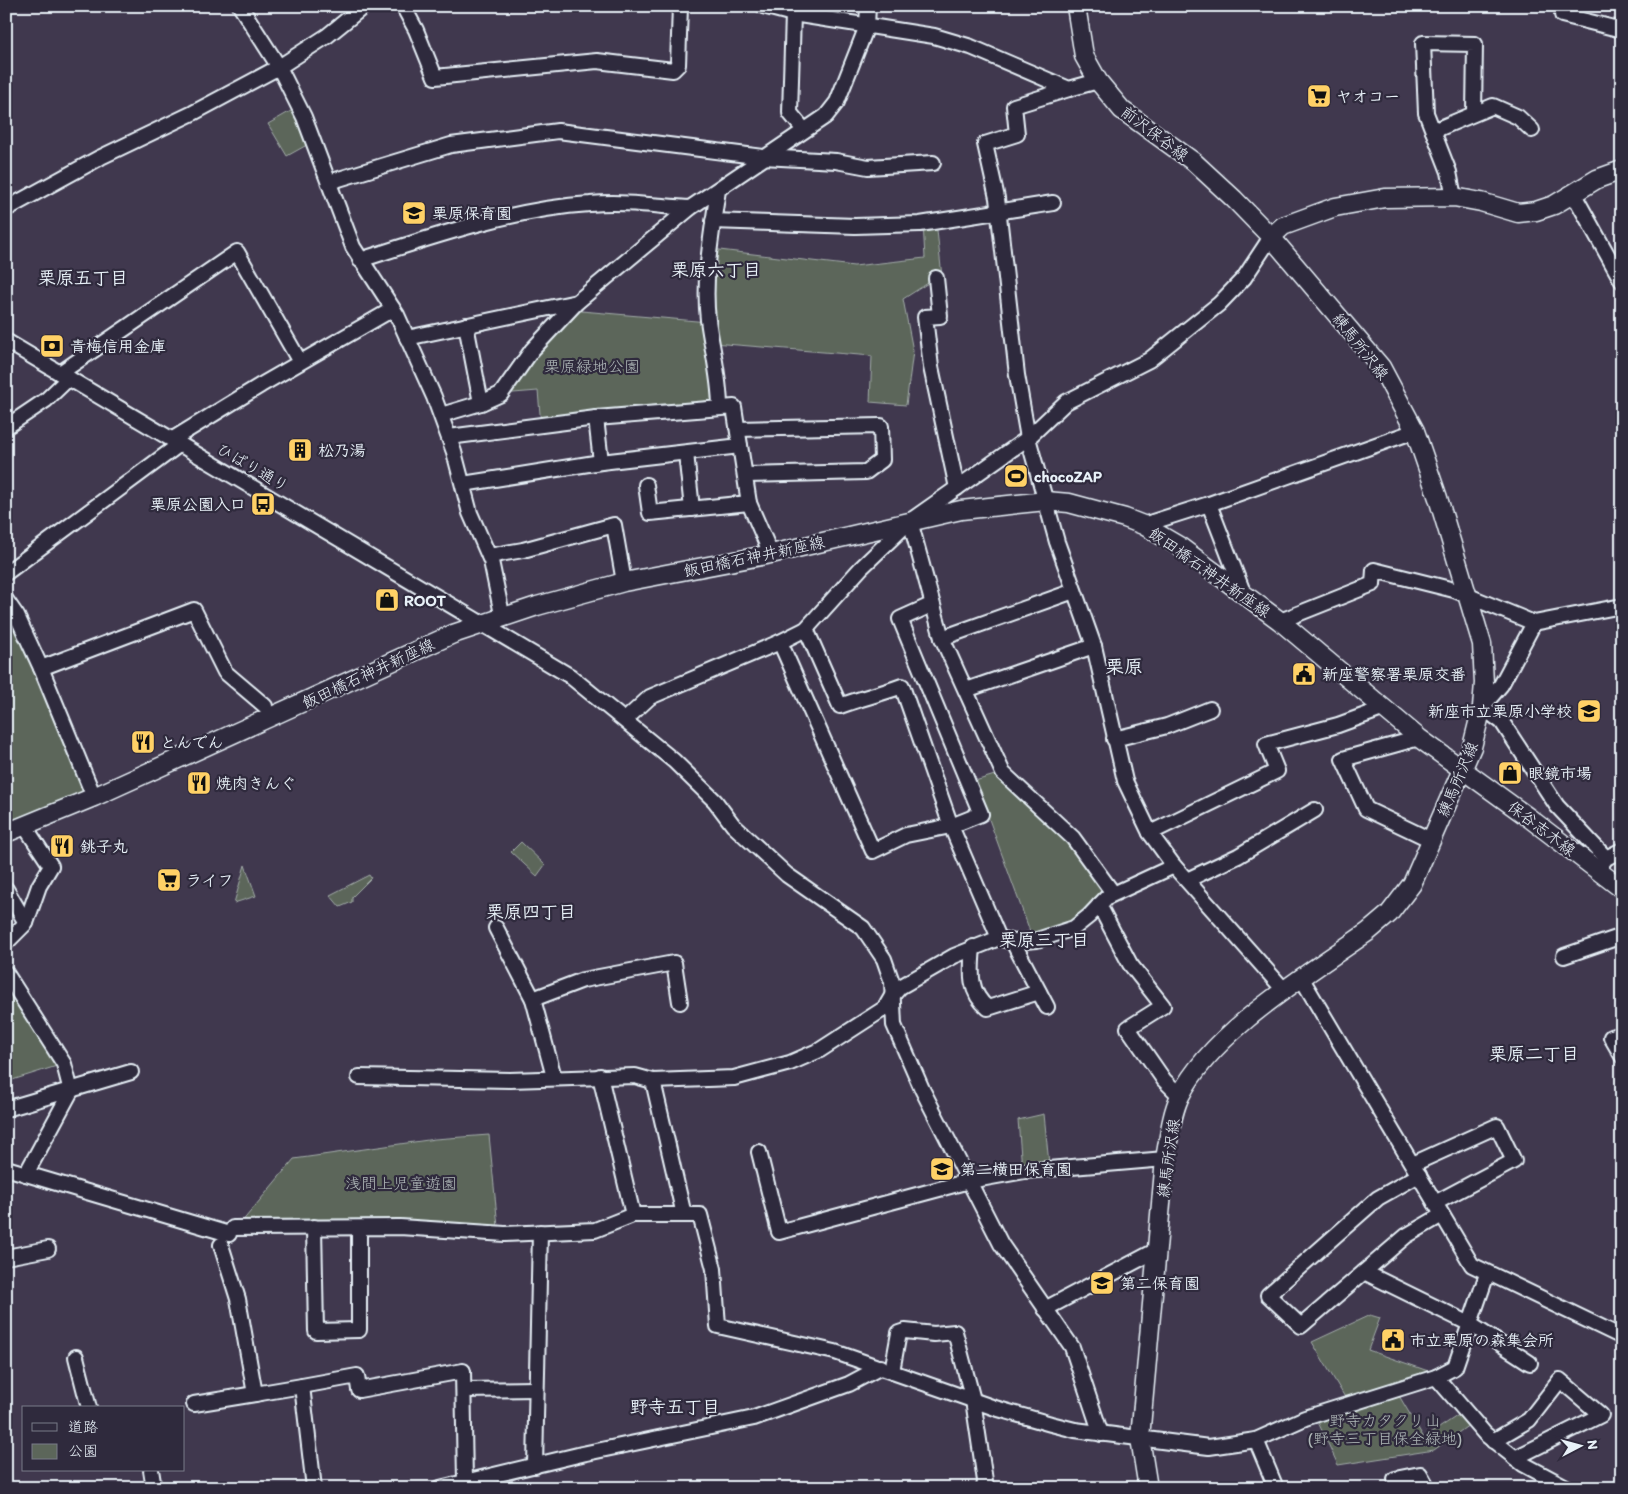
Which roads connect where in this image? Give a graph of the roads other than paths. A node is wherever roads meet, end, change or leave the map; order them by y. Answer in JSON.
{"nodes":[{"id":1,"x":240,"y":6,"type":"edge"},
{"id":2,"x":364,"y":6,"type":"edge"},
{"id":3,"x":403,"y":6,"type":"edge"},
{"id":4,"x":680,"y":6,"type":"edge"},
{"id":5,"x":763,"y":6,"type":"edge"},
{"id":6,"x":868,"y":6,"type":"edge"},
{"id":7,"x":1076,"y":6,"type":"edge"},
{"id":8,"x":1564,"y":6,"type":"edge"},
{"id":9,"x":793,"y":14,"type":"junction"},
{"id":10,"x":867,"y":26,"type":"junction"},
{"id":11,"x":1622,"y":30,"type":"edge"},
{"id":12,"x":279,"y":67,"type":"junction"},
{"id":13,"x":1098,"y":81,"type":"junction"},
{"id":14,"x":1069,"y":89,"type":"junction"},
{"id":15,"x":1474,"y":113,"type":"junction"},
{"id":16,"x":804,"y":130,"type":"junction"},
{"id":17,"x":1532,"y":130,"type":"dead end"},
{"id":18,"x":1433,"y":131,"type":"junction"},
{"id":19,"x":763,"y":157,"type":"junction"},
{"id":20,"x":933,"y":163,"type":"dead end"},
{"id":21,"x":1622,"y":171,"type":"edge"},
{"id":22,"x":329,"y":182,"type":"junction"},
{"id":23,"x":718,"y":190,"type":"junction"},
{"id":24,"x":1573,"y":193,"type":"junction"},
{"id":25,"x":1454,"y":197,"type":"junction"},
{"id":26,"x":1053,"y":203,"type":"dead end"},
{"id":27,"x":690,"y":208,"type":"junction"},
{"id":28,"x":6,"y":209,"type":"edge"},
{"id":29,"x":999,"y":212,"type":"junction"},
{"id":30,"x":713,"y":221,"type":"junction"},
{"id":31,"x":1272,"y":238,"type":"junction"},
{"id":32,"x":360,"y":260,"type":"junction"},
{"id":33,"x":936,"y":278,"type":"dead end"},
{"id":34,"x":1622,"y":281,"type":"edge"},
{"id":35,"x":577,"y":302,"type":"junction"},
{"id":36,"x":393,"y":309,"type":"junction"},
{"id":37,"x":466,"y":325,"type":"junction"},
{"id":38,"x":408,"y":338,"type":"junction"},
{"id":39,"x":6,"y":341,"type":"edge"},
{"id":40,"x":300,"y":362,"type":"junction"},
{"id":41,"x":64,"y":375,"type":"junction"},
{"id":42,"x":481,"y":403,"type":"junction"},
{"id":43,"x":720,"y":408,"type":"junction"},
{"id":44,"x":441,"y":415,"type":"junction"},
{"id":45,"x":596,"y":418,"type":"junction"},
{"id":46,"x":6,"y":426,"type":"edge"},
{"id":47,"x":738,"y":429,"type":"junction"},
{"id":48,"x":1415,"y":431,"type":"junction"},
{"id":49,"x":449,"y":437,"type":"junction"},
{"id":50,"x":1028,"y":438,"type":"junction"},
{"id":51,"x":177,"y":442,"type":"junction"},
{"id":52,"x":740,"y":446,"type":"junction"},
{"id":53,"x":686,"y":454,"type":"junction"},
{"id":54,"x":601,"y":462,"type":"junction"},
{"id":55,"x":745,"y":475,"type":"junction"},
{"id":56,"x":463,"y":484,"type":"junction"},
{"id":57,"x":646,"y":485,"type":"dead end"},
{"id":58,"x":957,"y":488,"type":"junction"},
{"id":59,"x":1046,"y":501,"type":"junction"},
{"id":60,"x":749,"y":503,"type":"junction"},
{"id":61,"x":1210,"y":504,"type":"junction"},
{"id":62,"x":692,"y":509,"type":"junction"},
{"id":63,"x":910,"y":521,"type":"junction"},
{"id":64,"x":1143,"y":525,"type":"junction"},
{"id":65,"x":771,"y":554,"type":"junction"},
{"id":66,"x":489,"y":556,"type":"junction"},
{"id":67,"x":6,"y":573,"type":"edge"},
{"id":68,"x":624,"y":582,"type":"junction"},
{"id":69,"x":1074,"y":591,"type":"junction"},
{"id":70,"x":1243,"y":592,"type":"junction"},
{"id":71,"x":1469,"y":597,"type":"junction"},
{"id":72,"x":6,"y":600,"type":"edge"},
{"id":73,"x":931,"y":605,"type":"junction"},
{"id":74,"x":1622,"y":606,"type":"edge"},
{"id":75,"x":503,"y":619,"type":"junction"},
{"id":76,"x":1280,"y":621,"type":"junction"},
{"id":77,"x":1534,"y":623,"type":"junction"},
{"id":78,"x":481,"y":624,"type":"junction"},
{"id":79,"x":806,"y":629,"type":"junction"},
{"id":80,"x":942,"y":638,"type":"junction"},
{"id":81,"x":780,"y":642,"type":"junction"},
{"id":82,"x":1094,"y":646,"type":"junction"},
{"id":83,"x":41,"y":668,"type":"junction"},
{"id":84,"x":966,"y":690,"type":"junction"},
{"id":85,"x":265,"y":706,"type":"dead end"},
{"id":86,"x":1482,"y":707,"type":"junction"},
{"id":87,"x":1210,"y":709,"type":"dead end"},
{"id":88,"x":1382,"y":709,"type":"junction"},
{"id":89,"x":626,"y":720,"type":"junction"},
{"id":90,"x":1419,"y":738,"type":"junction"},
{"id":91,"x":1114,"y":739,"type":"junction"},
{"id":92,"x":1462,"y":769,"type":"junction"},
{"id":93,"x":94,"y":797,"type":"junction"},
{"id":94,"x":1316,"y":810,"type":"dead end"},
{"id":95,"x":24,"y":825,"type":"junction"},
{"id":96,"x":951,"y":826,"type":"junction"},
{"id":97,"x":6,"y":833,"type":"edge"},
{"id":98,"x":1150,"y":833,"type":"junction"},
{"id":99,"x":1431,"y":840,"type":"junction"},
{"id":100,"x":1622,"y":850,"type":"edge"},
{"id":101,"x":1602,"y":864,"type":"junction"},
{"id":102,"x":1174,"y":866,"type":"junction"},
{"id":103,"x":1187,"y":880,"type":"junction"},
{"id":104,"x":6,"y":889,"type":"edge"},
{"id":105,"x":1622,"y":889,"type":"edge"},
{"id":106,"x":1113,"y":893,"type":"junction"},
{"id":107,"x":1099,"y":905,"type":"junction"},
{"id":108,"x":26,"y":923,"type":"junction"},
{"id":109,"x":496,"y":928,"type":"dead end"},
{"id":110,"x":1622,"y":936,"type":"edge"},
{"id":111,"x":999,"y":938,"type":"junction"},
{"id":112,"x":1013,"y":942,"type":"junction"},
{"id":113,"x":6,"y":943,"type":"edge"},
{"id":114,"x":973,"y":947,"type":"junction"},
{"id":115,"x":1564,"y":956,"type":"dead end"},
{"id":116,"x":6,"y":973,"type":"edge"},
{"id":117,"x":1302,"y":979,"type":"junction"},
{"id":118,"x":1285,"y":991,"type":"junction"},
{"id":119,"x":1039,"y":992,"type":"junction"},
{"id":120,"x":892,"y":996,"type":"junction"},
{"id":121,"x":533,"y":999,"type":"junction"},
{"id":122,"x":680,"y":1002,"type":"dead end"},
{"id":123,"x":1047,"y":1007,"type":"dead end"},
{"id":124,"x":1622,"y":1034,"type":"edge"},
{"id":125,"x":1622,"y":1056,"type":"edge"},
{"id":126,"x":131,"y":1072,"type":"dead end"},
{"id":127,"x":600,"y":1076,"type":"junction"},
{"id":128,"x":359,"y":1077,"type":"dead end"},
{"id":129,"x":554,"y":1077,"type":"junction"},
{"id":130,"x":653,"y":1081,"type":"junction"},
{"id":131,"x":70,"y":1091,"type":"junction"},
{"id":132,"x":1180,"y":1096,"type":"junction"},
{"id":133,"x":6,"y":1109,"type":"edge"},
{"id":134,"x":759,"y":1152,"type":"dead end"},
{"id":135,"x":1165,"y":1159,"type":"junction"},
{"id":136,"x":6,"y":1168,"type":"edge"},
{"id":137,"x":1416,"y":1170,"type":"junction"},
{"id":138,"x":26,"y":1174,"type":"junction"},
{"id":139,"x":969,"y":1181,"type":"junction"},
{"id":140,"x":1438,"y":1209,"type":"junction"},
{"id":141,"x":633,"y":1215,"type":"junction"},
{"id":142,"x":684,"y":1215,"type":"junction"},
{"id":143,"x":314,"y":1227,"type":"junction"},
{"id":144,"x":359,"y":1229,"type":"junction"},
{"id":145,"x":540,"y":1232,"type":"junction"},
{"id":146,"x":228,"y":1236,"type":"junction"},
{"id":147,"x":48,"y":1249,"type":"dead end"},
{"id":148,"x":1156,"y":1250,"type":"junction"},
{"id":149,"x":6,"y":1257,"type":"edge"},
{"id":150,"x":1364,"y":1272,"type":"junction"},
{"id":151,"x":1487,"y":1274,"type":"junction"},
{"id":152,"x":1045,"y":1309,"type":"junction"},
{"id":153,"x":1470,"y":1324,"type":"junction"},
{"id":154,"x":1622,"y":1337,"type":"edge"},
{"id":155,"x":76,"y":1357,"type":"dead end"},
{"id":156,"x":1530,"y":1363,"type":"dead end"},
{"id":157,"x":887,"y":1370,"type":"junction"},
{"id":158,"x":1436,"y":1377,"type":"junction"},
{"id":159,"x":302,"y":1386,"type":"junction"},
{"id":160,"x":535,"y":1389,"type":"junction"},
{"id":161,"x":464,"y":1390,"type":"junction"},
{"id":162,"x":255,"y":1394,"type":"junction"},
{"id":163,"x":973,"y":1400,"type":"junction"},
{"id":164,"x":194,"y":1404,"type":"dead end"},
{"id":165,"x":88,"y":1406,"type":"edge"},
{"id":166,"x":1101,"y":1434,"type":"junction"},
{"id":167,"x":1140,"y":1438,"type":"junction"},
{"id":168,"x":1256,"y":1440,"type":"junction"},
{"id":169,"x":1493,"y":1441,"type":"junction"},
{"id":170,"x":1515,"y":1458,"type":"junction"},
{"id":171,"x":535,"y":1466,"type":"junction"},
{"id":172,"x":151,"y":1472,"type":"edge"},
{"id":173,"x":465,"y":1481,"type":"junction"},
{"id":174,"x":154,"y":1488,"type":"edge"},
{"id":175,"x":314,"y":1488,"type":"edge"},
{"id":176,"x":440,"y":1488,"type":"edge"},
{"id":177,"x":984,"y":1488,"type":"edge"},
{"id":178,"x":1148,"y":1488,"type":"edge"},
{"id":179,"x":1276,"y":1488,"type":"edge"},
{"id":180,"x":1400,"y":1488,"type":"edge"},
{"id":181,"x":1428,"y":1488,"type":"edge"},
{"id":182,"x":1568,"y":1488,"type":"edge"}],
"edges":[{"from":1,"to":12,"type":"street"},
{"from":2,"to":12,"type":"street"},
{"from":3,"to":4,"type":"street"},
{"from":5,"to":9,"type":"street"},
{"from":6,"to":10,"type":"street"},
{"from":7,"to":13,"type":"main road","name":"前沢保谷線"},
{"from":8,"to":11,"type":"street"},
{"from":9,"to":10,"type":"street"},
{"from":9,"to":16,"type":"street"},
{"from":10,"to":14,"type":"street"},
{"from":10,"to":16,"type":"street"},
{"from":12,"to":22,"type":"street"},
{"from":12,"to":28,"type":"street"},
{"from":13,"to":14,"type":"street"},
{"from":13,"to":31,"type":"main road","name":"前沢保谷線"},
{"from":14,"to":29,"type":"street"},
{"from":15,"to":17,"type":"street"},
{"from":15,"to":18,"type":"street"},
{"from":15,"to":18,"type":"street"},
{"from":16,"to":19,"type":"street"},
{"from":18,"to":25,"type":"street"},
{"from":19,"to":20,"type":"street"},
{"from":19,"to":22,"type":"street"},
{"from":19,"to":23,"type":"street"},
{"from":21,"to":24,"type":"main road"},
{"from":22,"to":32,"type":"street"},
{"from":23,"to":27,"type":"street"},
{"from":23,"to":30,"type":"street"},
{"from":24,"to":25,"type":"main road"},
{"from":24,"to":34,"type":"street"},
{"from":25,"to":31,"type":"main road"},
{"from":26,"to":29,"type":"street"},
{"from":27,"to":32,"type":"street"},
{"from":27,"to":35,"type":"street"},
{"from":29,"to":30,"type":"street"},
{"from":29,"to":50,"type":"street"},
{"from":30,"to":43,"type":"street"},
{"from":31,"to":48,"type":"main road","name":"練馬所沢線"},
{"from":31,"to":50,"type":"street"},
{"from":32,"to":36,"type":"street"},
{"from":33,"to":58,"type":"street"},
{"from":35,"to":37,"type":"street"},
{"from":35,"to":42,"type":"street"},
{"from":36,"to":38,"type":"street"},
{"from":36,"to":40,"type":"street"},
{"from":37,"to":38,"type":"street"},
{"from":37,"to":42,"type":"street"},
{"from":38,"to":44,"type":"street"},
{"from":39,"to":41,"type":"street","name":"ひばり通り"},
{"from":40,"to":41,"type":"street"},
{"from":40,"to":51,"type":"street"},
{"from":41,"to":46,"type":"street"},
{"from":41,"to":51,"type":"street","name":"ひばり通り"},
{"from":42,"to":44,"type":"street"},
{"from":43,"to":45,"type":"street"},
{"from":43,"to":47,"type":"street"},
{"from":44,"to":49,"type":"street"},
{"from":45,"to":49,"type":"street"},
{"from":45,"to":54,"type":"street"},
{"from":47,"to":52,"type":"street"},
{"from":47,"to":55,"type":"street"},
{"from":48,"to":61,"type":"street"},
{"from":48,"to":71,"type":"main road","name":"練馬所沢線"},
{"from":49,"to":56,"type":"street"},
{"from":50,"to":58,"type":"street"},
{"from":50,"to":59,"type":"street"},
{"from":51,"to":67,"type":"street"},
{"from":51,"to":78,"type":"street","name":"ひばり通り"},
{"from":52,"to":53,"type":"street"},
{"from":52,"to":55,"type":"street"},
{"from":53,"to":54,"type":"street"},
{"from":53,"to":62,"type":"street"},
{"from":54,"to":56,"type":"street"},
{"from":55,"to":60,"type":"street"},
{"from":56,"to":66,"type":"street"},
{"from":57,"to":62,"type":"street"},
{"from":58,"to":63,"type":"street"},
{"from":59,"to":63,"type":"main road","name":"飯田橋石神井新座線"},
{"from":59,"to":64,"type":"main road","name":"飯田橋石神井新座線"},
{"from":59,"to":69,"type":"street"},
{"from":60,"to":62,"type":"street"},
{"from":60,"to":65,"type":"street"},
{"from":61,"to":64,"type":"street"},
{"from":61,"to":70,"type":"street"},
{"from":63,"to":65,"type":"main road","name":"飯田橋石神井新座線"},
{"from":63,"to":73,"type":"street"},
{"from":63,"to":79,"type":"street"},
{"from":64,"to":70,"type":"main road","name":"飯田橋石神井新座線"},
{"from":65,"to":68,"type":"main road","name":"飯田橋石神井新座線"},
{"from":66,"to":68,"type":"street"},
{"from":66,"to":75,"type":"street"},
{"from":68,"to":75,"type":"main road","name":"飯田橋石神井新座線"},
{"from":69,"to":80,"type":"street"},
{"from":69,"to":82,"type":"street"},
{"from":70,"to":76,"type":"main road","name":"飯田橋石神井新座線"},
{"from":71,"to":76,"type":"street"},
{"from":71,"to":77,"type":"street"},
{"from":71,"to":86,"type":"main road","name":"練馬所沢線"},
{"from":72,"to":83,"type":"street"},
{"from":73,"to":80,"type":"street"},
{"from":73,"to":96,"type":"street"},
{"from":74,"to":77,"type":"street"},
{"from":75,"to":78,"type":"main road","name":"飯田橋石神井新座線"},
{"from":76,"to":88,"type":"main road","name":"飯田橋石神井新座線"},
{"from":77,"to":86,"type":"street"},
{"from":78,"to":89,"type":"street","name":"ひばり通り"},
{"from":78,"to":93,"type":"main road","name":"飯田橋石神井新座線"},
{"from":79,"to":81,"type":"street"},
{"from":79,"to":96,"type":"street"},
{"from":80,"to":84,"type":"street"},
{"from":81,"to":89,"type":"street"},
{"from":81,"to":96,"type":"street"},
{"from":82,"to":84,"type":"street"},
{"from":82,"to":91,"type":"street"},
{"from":83,"to":85,"type":"street"},
{"from":83,"to":93,"type":"street"},
{"from":84,"to":106,"type":"street"},
{"from":86,"to":92,"type":"main road","name":"練馬所沢線"},
{"from":86,"to":101,"type":"street"},
{"from":87,"to":91,"type":"street"},
{"from":88,"to":90,"type":"main road","name":"飯田橋石神井新座線"},
{"from":88,"to":98,"type":"street"},
{"from":89,"to":120,"type":"street","name":"ひばり通り"},
{"from":90,"to":92,"type":"main road","name":"飯田橋石神井新座線"},
{"from":90,"to":99,"type":"street"},
{"from":91,"to":98,"type":"street"},
{"from":92,"to":99,"type":"main road","name":"練馬所沢線"},
{"from":92,"to":101,"type":"main road","name":"保谷志木線"},
{"from":93,"to":95,"type":"main road","name":"飯田橋石神井新座線"},
{"from":94,"to":103,"type":"street"},
{"from":95,"to":97,"type":"main road","name":"飯田橋石神井新座線"},
{"from":95,"to":108,"type":"street"},
{"from":96,"to":111,"type":"street"},
{"from":98,"to":102,"type":"street"},
{"from":99,"to":117,"type":"main road","name":"練馬所沢線"},
{"from":100,"to":101,"type":"street"},
{"from":101,"to":105,"type":"main road","name":"保谷志木線"},
{"from":102,"to":103,"type":"street"},
{"from":102,"to":106,"type":"street"},
{"from":103,"to":118,"type":"street"},
{"from":104,"to":108,"type":"street"},
{"from":106,"to":107,"type":"street"},
{"from":107,"to":112,"type":"street"},
{"from":107,"to":132,"type":"street"},
{"from":108,"to":113,"type":"street"},
{"from":109,"to":121,"type":"street"},
{"from":110,"to":115,"type":"street"},
{"from":111,"to":112,"type":"street"},
{"from":111,"to":114,"type":"street"},
{"from":112,"to":119,"type":"street"},
{"from":114,"to":119,"type":"street"},
{"from":114,"to":120,"type":"street"},
{"from":116,"to":131,"type":"street"},
{"from":117,"to":118,"type":"main road","name":"練馬所沢線"},
{"from":117,"to":137,"type":"street"},
{"from":118,"to":132,"type":"main road","name":"練馬所沢線"},
{"from":119,"to":123,"type":"street"},
{"from":120,"to":130,"type":"street"},
{"from":120,"to":139,"type":"street","name":"ひばり通り"},
{"from":121,"to":122,"type":"street"},
{"from":121,"to":129,"type":"street"},
{"from":124,"to":125,"type":"street"},
{"from":126,"to":131,"type":"street"},
{"from":127,"to":129,"type":"street"},
{"from":127,"to":130,"type":"street"},
{"from":127,"to":141,"type":"street"},
{"from":128,"to":129,"type":"street"},
{"from":130,"to":142,"type":"street"},
{"from":131,"to":133,"type":"street"},
{"from":131,"to":138,"type":"street"},
{"from":132,"to":135,"type":"main road","name":"練馬所沢線"},
{"from":134,"to":139,"type":"street"},
{"from":135,"to":139,"type":"street"},
{"from":135,"to":148,"type":"main road","name":"練馬所沢線"},
{"from":136,"to":138,"type":"street"},
{"from":137,"to":140,"type":"street"},
{"from":137,"to":140,"type":"street"},
{"from":137,"to":150,"type":"street"},
{"from":138,"to":146,"type":"street"},
{"from":139,"to":152,"type":"street","name":"ひばり通り"},
{"from":140,"to":150,"type":"street"},
{"from":140,"to":151,"type":"street"},
{"from":141,"to":142,"type":"street"},
{"from":141,"to":145,"type":"street"},
{"from":142,"to":157,"type":"street"},
{"from":143,"to":144,"type":"street"},
{"from":143,"to":144,"type":"street"},
{"from":143,"to":146,"type":"street"},
{"from":144,"to":145,"type":"street"},
{"from":145,"to":160,"type":"street"},
{"from":146,"to":162,"type":"street"},
{"from":147,"to":149,"type":"street"},
{"from":148,"to":152,"type":"street"},
{"from":148,"to":167,"type":"main road","name":"練馬所沢線"},
{"from":150,"to":153,"type":"street"},
{"from":151,"to":153,"type":"street"},
{"from":151,"to":154,"type":"street"},
{"from":152,"to":166,"type":"street","name":"ひばり通り"},
{"from":153,"to":156,"type":"street"},
{"from":153,"to":158,"type":"street"},
{"from":155,"to":165,"type":"street"},
{"from":157,"to":163,"type":"street"},
{"from":157,"to":163,"type":"street"},
{"from":157,"to":171,"type":"street"},
{"from":158,"to":168,"type":"street"},
{"from":158,"to":169,"type":"street"},
{"from":159,"to":161,"type":"street"},
{"from":159,"to":162,"type":"street"},
{"from":159,"to":175,"type":"street"},
{"from":160,"to":161,"type":"street"},
{"from":160,"to":171,"type":"street"},
{"from":161,"to":173,"type":"street"},
{"from":162,"to":164,"type":"street"},
{"from":163,"to":166,"type":"street"},
{"from":163,"to":177,"type":"street"},
{"from":166,"to":167,"type":"street"},
{"from":167,"to":168,"type":"street"},
{"from":167,"to":178,"type":"main road","name":"練馬所沢線"},
{"from":168,"to":179,"type":"street"},
{"from":169,"to":170,"type":"street"},
{"from":169,"to":170,"type":"street"},
{"from":170,"to":182,"type":"street"},
{"from":171,"to":173,"type":"street"},
{"from":172,"to":174,"type":"street"},
{"from":173,"to":176,"type":"street"},
{"from":180,"to":181,"type":"street"}]}
